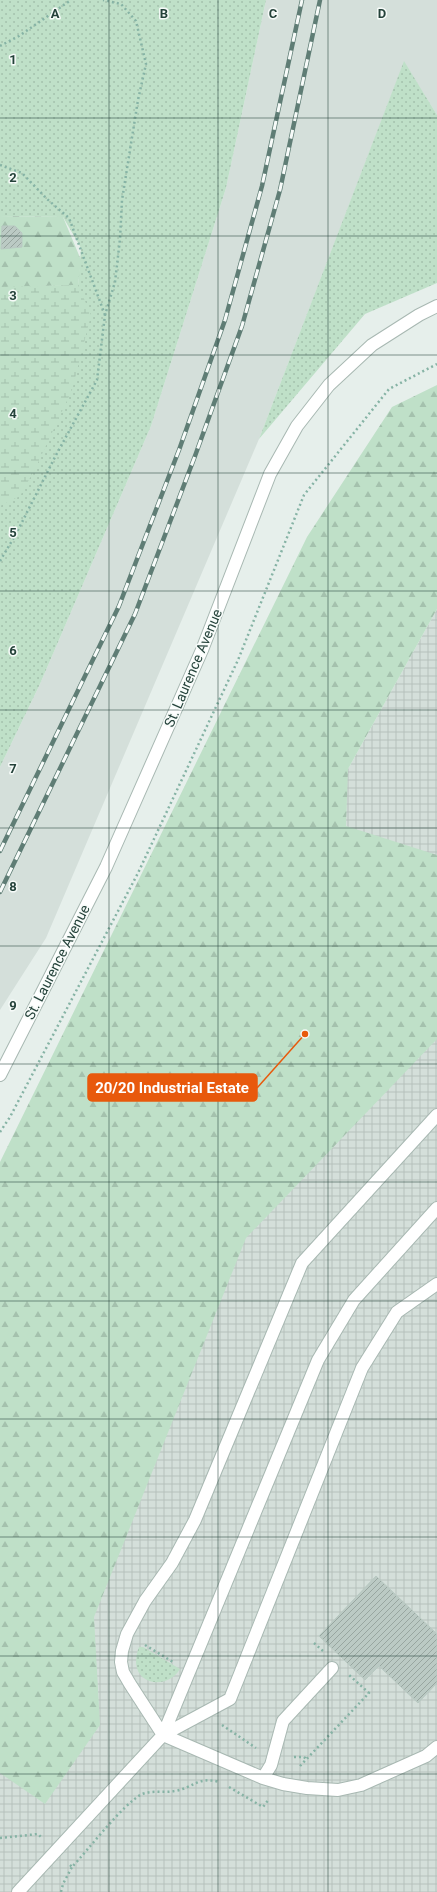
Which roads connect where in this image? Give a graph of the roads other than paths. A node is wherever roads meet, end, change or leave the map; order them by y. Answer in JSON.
{"nodes":[{"id":1,"x":437,"y":306,"type":"edge"},
{"id":2,"x":0,"y":1075,"type":"edge"},
{"id":3,"x":437,"y":1115,"type":"edge"},
{"id":4,"x":437,"y":1208,"type":"edge"},
{"id":5,"x":437,"y":1284,"type":"edge"},
{"id":6,"x":332,"y":1668,"type":"dead end"},
{"id":7,"x":163,"y":1735,"type":"junction"},
{"id":8,"x":437,"y":1747,"type":"edge"},
{"id":9,"x":263,"y":1778,"type":"junction"},
{"id":10,"x":18,"y":1892,"type":"edge"}],
"edges":[{"from":1,"to":2,"type":"street","name":"St. Laurence Avenue"},
{"from":3,"to":7,"type":"street"},
{"from":4,"to":7,"type":"street"},
{"from":5,"to":7,"type":"street"},
{"from":6,"to":9,"type":"street"},
{"from":7,"to":9,"type":"street"},
{"from":7,"to":10,"type":"street"},
{"from":8,"to":9,"type":"street"}]}
